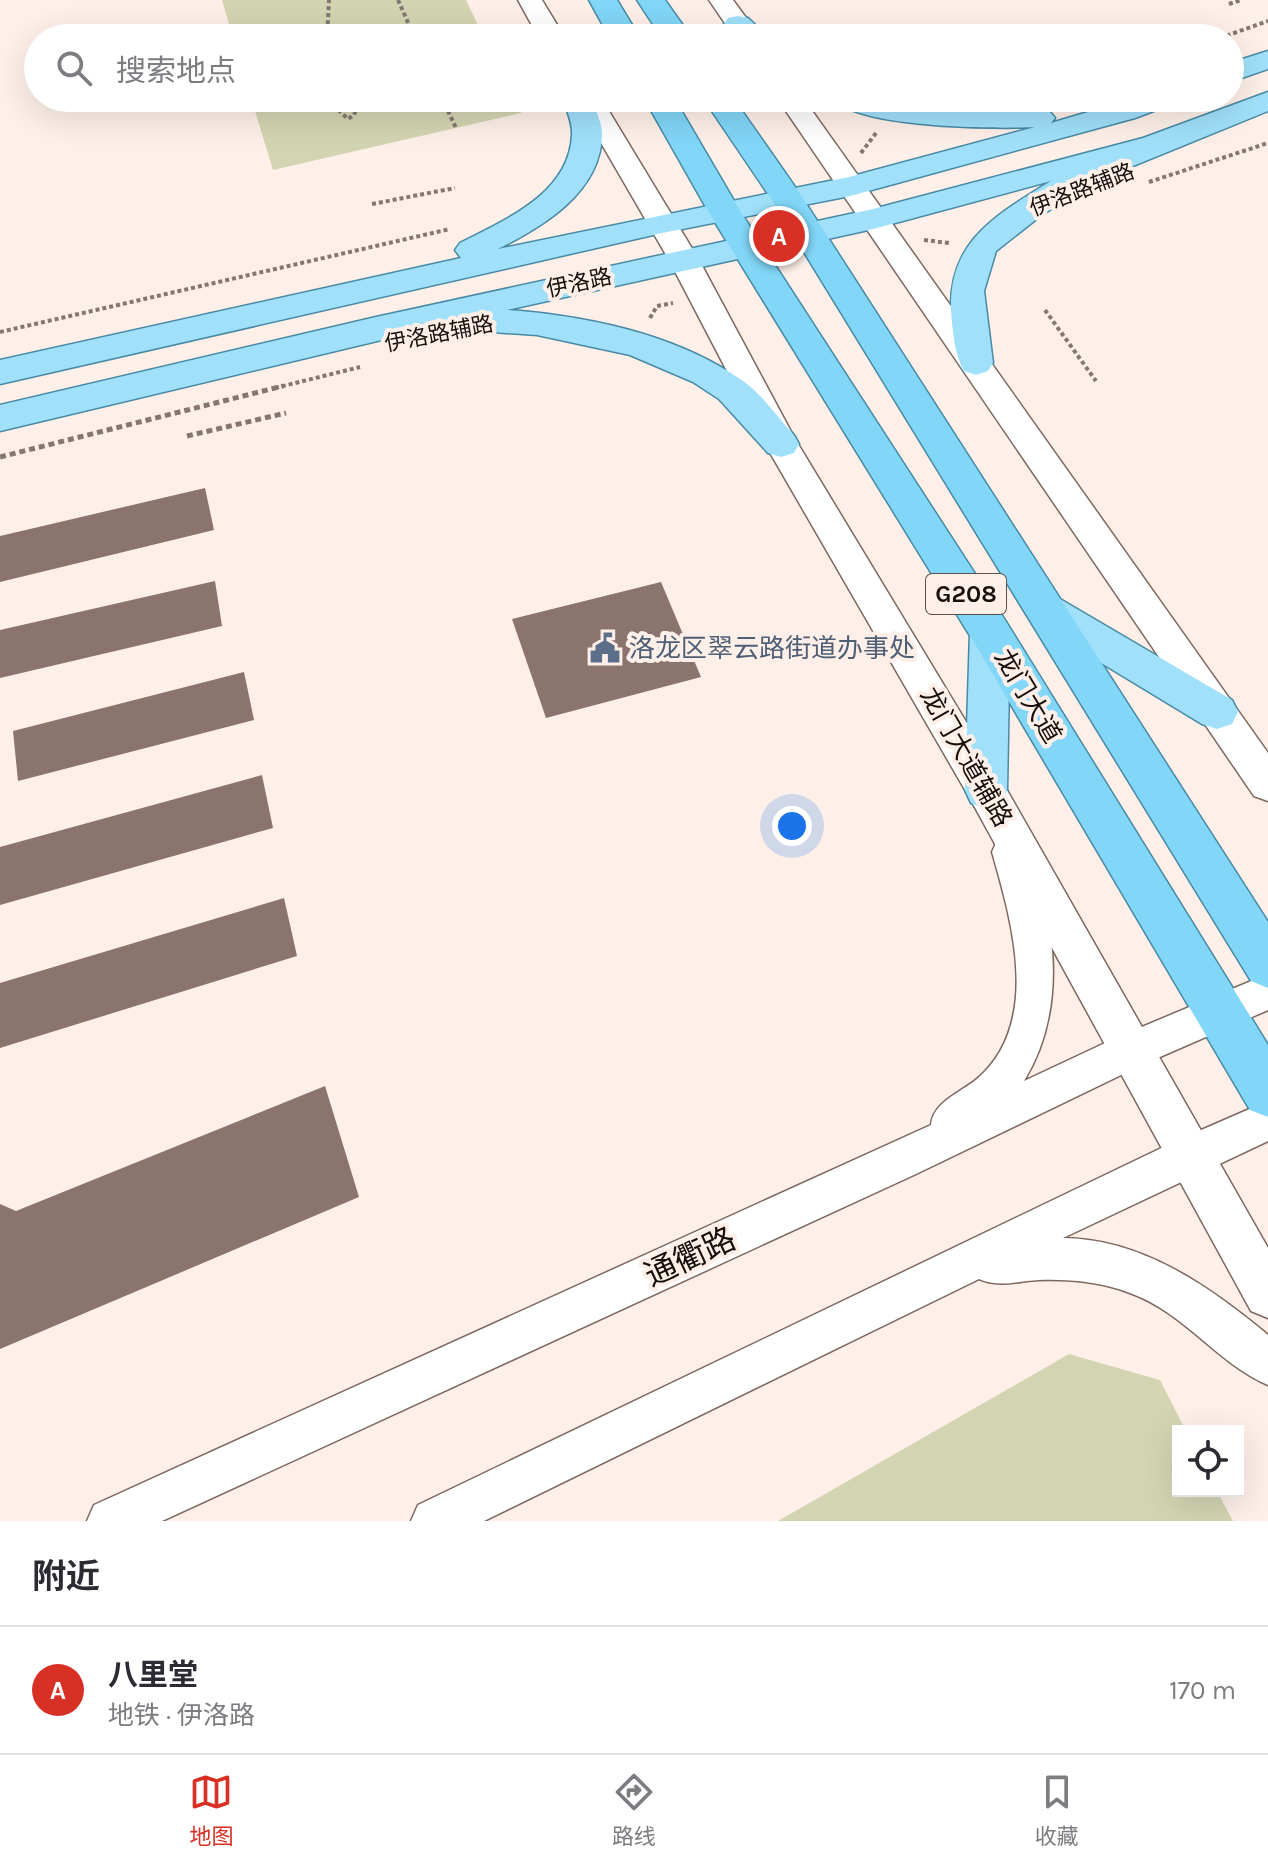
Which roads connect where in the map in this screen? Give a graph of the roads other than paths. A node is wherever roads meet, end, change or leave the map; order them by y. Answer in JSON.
{"nodes":[{"id":1,"x":530,"y":0,"type":"edge"},
{"id":2,"x":603,"y":0,"type":"edge"},
{"id":3,"x":651,"y":0,"type":"edge"},
{"id":4,"x":721,"y":0,"type":"edge"},
{"id":5,"x":544,"y":24,"type":"edge"},
{"id":6,"x":617,"y":24,"type":"edge"},
{"id":7,"x":667,"y":24,"type":"edge"},
{"id":8,"x":740,"y":24,"type":"edge"},
{"id":9,"x":1268,"y":59,"type":"edge"},
{"id":10,"x":1244,"y":68,"type":"edge"},
{"id":11,"x":1268,"y":101,"type":"edge"},
{"id":12,"x":1244,"y":110,"type":"edge"},
{"id":13,"x":581,"y":112,"type":"edge"},
{"id":14,"x":596,"y":112,"type":"edge"},
{"id":15,"x":667,"y":112,"type":"edge"},
{"id":16,"x":728,"y":112,"type":"edge"},
{"id":17,"x":800,"y":112,"type":"edge"},
{"id":18,"x":889,"y":112,"type":"edge"},
{"id":19,"x":1125,"y":112,"type":"joint"},
{"id":20,"x":1239,"y":112,"type":"edge"},
{"id":21,"x":1156,"y":144,"type":"junction"},
{"id":22,"x":850,"y":186,"type":"junction"},
{"id":23,"x":787,"y":198,"type":"junction"},
{"id":24,"x":724,"y":211,"type":"junction"},
{"id":25,"x":873,"y":219,"type":"junction"},
{"id":26,"x":662,"y":223,"type":"junction"},
{"id":27,"x":808,"y":233,"type":"junction"},
{"id":28,"x":748,"y":247,"type":"junction"},
{"id":29,"x":684,"y":260,"type":"junction"},
{"id":30,"x":353,"y":290,"type":"junction"},
{"id":31,"x":376,"y":328,"type":"junction"},
{"id":32,"x":976,"y":363,"type":"junction"},
{"id":33,"x":0,"y":372,"type":"edge"},
{"id":34,"x":0,"y":418,"type":"edge"},
{"id":35,"x":781,"y":444,"type":"junction"},
{"id":36,"x":1046,"y":610,"type":"junction"},
{"id":37,"x":990,"y":632,"type":"junction"},
{"id":38,"x":1217,"y":712,"type":"junction"},
{"id":39,"x":1268,"y":784,"type":"edge"},
{"id":40,"x":991,"y":799,"type":"junction"},
{"id":41,"x":1268,"y":965,"type":"edge"},
{"id":42,"x":1268,"y":992,"type":"edge"},
{"id":43,"x":1218,"y":1012,"type":"junction"},
{"id":44,"x":1132,"y":1050,"type":"junction"},
{"id":45,"x":1268,"y":1092,"type":"edge"},
{"id":46,"x":1268,"y":1121,"type":"edge"},
{"id":47,"x":1190,"y":1155,"type":"junction"},
{"id":48,"x":902,"y":1160,"type":"junction"},
{"id":49,"x":956,"y":1270,"type":"junction"},
{"id":50,"x":1268,"y":1294,"type":"edge"},
{"id":51,"x":1268,"y":1363,"type":"edge"},
{"id":52,"x":110,"y":1521,"type":"edge"},
{"id":53,"x":434,"y":1521,"type":"edge"}],
"edges":[{"from":1,"to":5,"type":"main road"},
{"from":2,"to":6,"type":"highway"},
{"from":3,"to":7,"type":"highway"},
{"from":4,"to":8,"type":"main road"},
{"from":9,"to":10,"type":"main road"},
{"from":11,"to":12,"type":"main road"},
{"from":13,"to":30,"type":"main road"},
{"from":14,"to":26,"type":"main road","name":"龙门大道辅路"},
{"from":15,"to":24,"type":"highway","name":"龙门大道","number":"G208"},
{"from":16,"to":23,"type":"highway","number":"G208"},
{"from":17,"to":22,"type":"main road"},
{"from":18,"to":19,"type":"main road"},
{"from":19,"to":22,"type":"main road","name":"伊洛路"},
{"from":20,"to":21,"type":"main road"},
{"from":21,"to":25,"type":"main road","name":"伊洛路"},
{"from":21,"to":32,"type":"main road"},
{"from":22,"to":23,"type":"main road","name":"伊洛路"},
{"from":22,"to":25,"type":"main road"},
{"from":23,"to":24,"type":"main road","name":"伊洛路"},
{"from":23,"to":27,"type":"highway","number":"G208"},
{"from":24,"to":26,"type":"main road","name":"伊洛路"},
{"from":24,"to":28,"type":"highway","name":"龙门大道","number":"G208"},
{"from":25,"to":27,"type":"main road","name":"伊洛路"},
{"from":25,"to":32,"type":"main road"},
{"from":26,"to":29,"type":"main road","name":"龙门大道辅路"},
{"from":26,"to":30,"type":"main road","name":"伊洛路"},
{"from":27,"to":28,"type":"main road","name":"伊洛路"},
{"from":27,"to":36,"type":"highway","number":"G208"},
{"from":28,"to":29,"type":"main road","name":"伊洛路"},
{"from":28,"to":37,"type":"highway","name":"龙门大道","number":"G208"},
{"from":29,"to":31,"type":"main road","name":"伊洛路"},
{"from":29,"to":35,"type":"main road","name":"龙门大道辅路"},
{"from":30,"to":33,"type":"main road","name":"伊洛路"},
{"from":31,"to":34,"type":"main road","name":"伊洛路"},
{"from":31,"to":35,"type":"main road"},
{"from":32,"to":38,"type":"main road"},
{"from":35,"to":40,"type":"main road","name":"龙门大道辅路"},
{"from":36,"to":38,"type":"main road"},
{"from":36,"to":41,"type":"highway","number":"G208"},
{"from":37,"to":40,"type":"main road"},
{"from":37,"to":43,"type":"highway","name":"龙门大道","number":"G208"},
{"from":38,"to":39,"type":"main road"},
{"from":40,"to":44,"type":"main road","name":"龙门大道辅路"},
{"from":40,"to":48,"type":"street"},
{"from":42,"to":43,"type":"street","name":"通衢路"},
{"from":43,"to":44,"type":"street","name":"通衢路"},
{"from":43,"to":45,"type":"highway","name":"龙门大道","number":"G208"},
{"from":44,"to":47,"type":"main road","name":"龙门大道辅路"},
{"from":44,"to":48,"type":"street","name":"通衢路"},
{"from":46,"to":47,"type":"street"},
{"from":47,"to":49,"type":"street"},
{"from":47,"to":50,"type":"main road","name":"龙门大道辅路"},
{"from":48,"to":52,"type":"street","name":"通衢路"},
{"from":49,"to":51,"type":"street"},
{"from":49,"to":53,"type":"street"}]}
